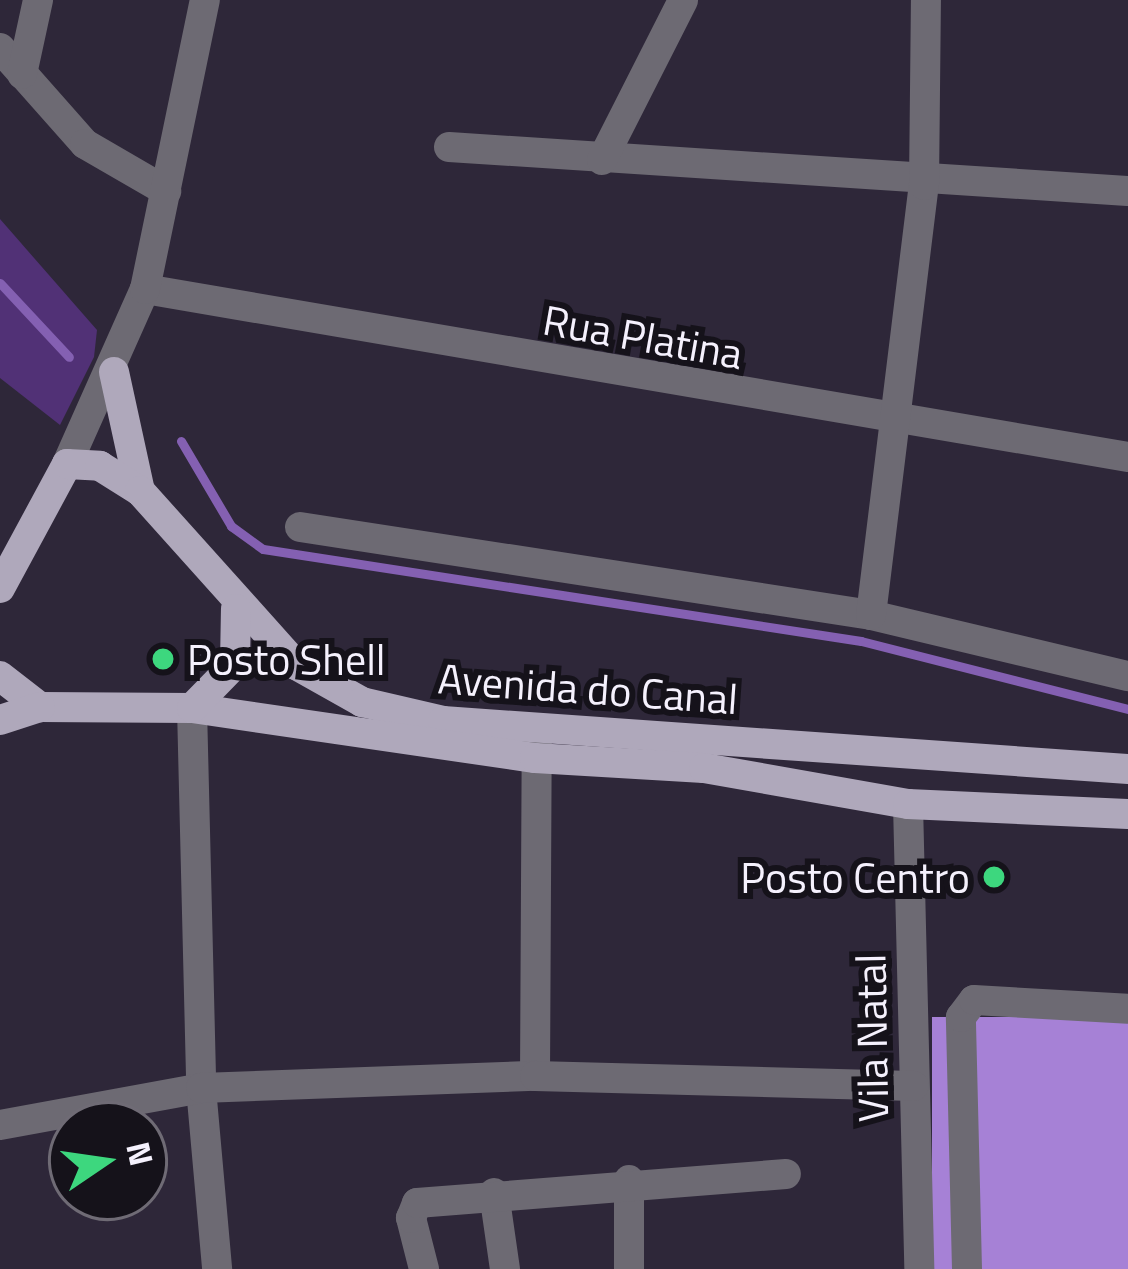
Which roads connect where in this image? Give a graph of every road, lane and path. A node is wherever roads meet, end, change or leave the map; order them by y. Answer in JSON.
{"nodes":[{"id":1,"x":38,"y":0,"type":"edge"},
{"id":2,"x":205,"y":0,"type":"edge"},
{"id":3,"x":683,"y":0,"type":"edge"},
{"id":4,"x":926,"y":0,"type":"edge"},
{"id":5,"x":0,"y":48,"type":"edge"},
{"id":6,"x":22,"y":74,"type":"junction"},
{"id":7,"x":449,"y":146,"type":"dead end"},
{"id":8,"x":602,"y":160,"type":"junction"},
{"id":9,"x":924,"y":185,"type":"junction"},
{"id":10,"x":166,"y":190,"type":"junction"},
{"id":11,"x":1128,"y":191,"type":"edge"},
{"id":12,"x":145,"y":289,"type":"junction"},
{"id":13,"x":114,"y":372,"type":"junction"},
{"id":14,"x":896,"y":424,"type":"junction"},
{"id":15,"x":1128,"y":457,"type":"edge"},
{"id":16,"x":67,"y":464,"type":"junction"},
{"id":17,"x":140,"y":491,"type":"junction"},
{"id":18,"x":300,"y":527,"type":"dead end"},
{"id":19,"x":0,"y":588,"type":"edge"},
{"id":20,"x":236,"y":609,"type":"junction"},
{"id":21,"x":872,"y":615,"type":"junction"},
{"id":22,"x":0,"y":676,"type":"edge"},
{"id":23,"x":1128,"y":676,"type":"edge"},
{"id":24,"x":40,"y":707,"type":"junction"},
{"id":25,"x":192,"y":708,"type":"junction"},
{"id":26,"x":0,"y":720,"type":"edge"},
{"id":27,"x":536,"y":743,"type":"junction"},
{"id":28,"x":1128,"y":770,"type":"edge"},
{"id":29,"x":908,"y":804,"type":"junction"},
{"id":30,"x":1128,"y":814,"type":"edge"},
{"id":31,"x":1128,"y":1009,"type":"edge"},
{"id":32,"x":536,"y":1076,"type":"junction"},
{"id":33,"x":914,"y":1086,"type":"junction"},
{"id":34,"x":201,"y":1088,"type":"junction"},
{"id":35,"x":0,"y":1125,"type":"edge"},
{"id":36,"x":786,"y":1174,"type":"dead end"},
{"id":37,"x":629,"y":1180,"type":"junction"},
{"id":38,"x":494,"y":1192,"type":"junction"},
{"id":39,"x":217,"y":1269,"type":"edge"},
{"id":40,"x":424,"y":1269,"type":"edge"},
{"id":41,"x":505,"y":1269,"type":"edge"},
{"id":42,"x":629,"y":1269,"type":"edge"},
{"id":43,"x":919,"y":1269,"type":"edge"},
{"id":44,"x":967,"y":1269,"type":"edge"}],
"edges":[{"from":1,"to":6,"type":"street"},
{"from":2,"to":10,"type":"street"},
{"from":3,"to":8,"type":"street"},
{"from":4,"to":9,"type":"street"},
{"from":5,"to":6,"type":"street"},
{"from":6,"to":10,"type":"street"},
{"from":7,"to":8,"type":"street"},
{"from":8,"to":9,"type":"street"},
{"from":9,"to":11,"type":"street"},
{"from":9,"to":14,"type":"street"},
{"from":10,"to":12,"type":"street"},
{"from":12,"to":13,"type":"street"},
{"from":12,"to":14,"type":"street","name":"Rua Platina"},
{"from":13,"to":16,"type":"street"},
{"from":13,"to":17,"type":"main road"},
{"from":14,"to":15,"type":"street","name":"Rua Platina"},
{"from":14,"to":21,"type":"street"},
{"from":16,"to":17,"type":"main road","name":"Avenida do Canal"},
{"from":16,"to":19,"type":"main road"},
{"from":17,"to":20,"type":"main road","name":"Avenida do Canal"},
{"from":18,"to":21,"type":"street"},
{"from":20,"to":25,"type":"main road"},
{"from":20,"to":27,"type":"main road","name":"Avenida do Canal"},
{"from":21,"to":23,"type":"street"},
{"from":22,"to":24,"type":"main road"},
{"from":24,"to":25,"type":"main road","name":"Avenida do Canal"},
{"from":24,"to":26,"type":"main road","name":"Avenida do Canal"},
{"from":25,"to":27,"type":"main road","name":"Avenida do Canal"},
{"from":25,"to":34,"type":"street"},
{"from":27,"to":28,"type":"main road","name":"Avenida do Canal"},
{"from":27,"to":29,"type":"main road","name":"Avenida do Canal"},
{"from":27,"to":32,"type":"street"},
{"from":29,"to":30,"type":"main road","name":"Avenida do Canal"},
{"from":29,"to":33,"type":"street","name":"Vila Natal"},
{"from":31,"to":44,"type":"street"},
{"from":32,"to":33,"type":"street"},
{"from":32,"to":34,"type":"street"},
{"from":33,"to":43,"type":"street","name":"Vila Natal"},
{"from":34,"to":35,"type":"street"},
{"from":34,"to":39,"type":"street"},
{"from":36,"to":37,"type":"street"},
{"from":37,"to":38,"type":"street"},
{"from":37,"to":42,"type":"street"},
{"from":38,"to":40,"type":"street"},
{"from":38,"to":41,"type":"street"}]}
